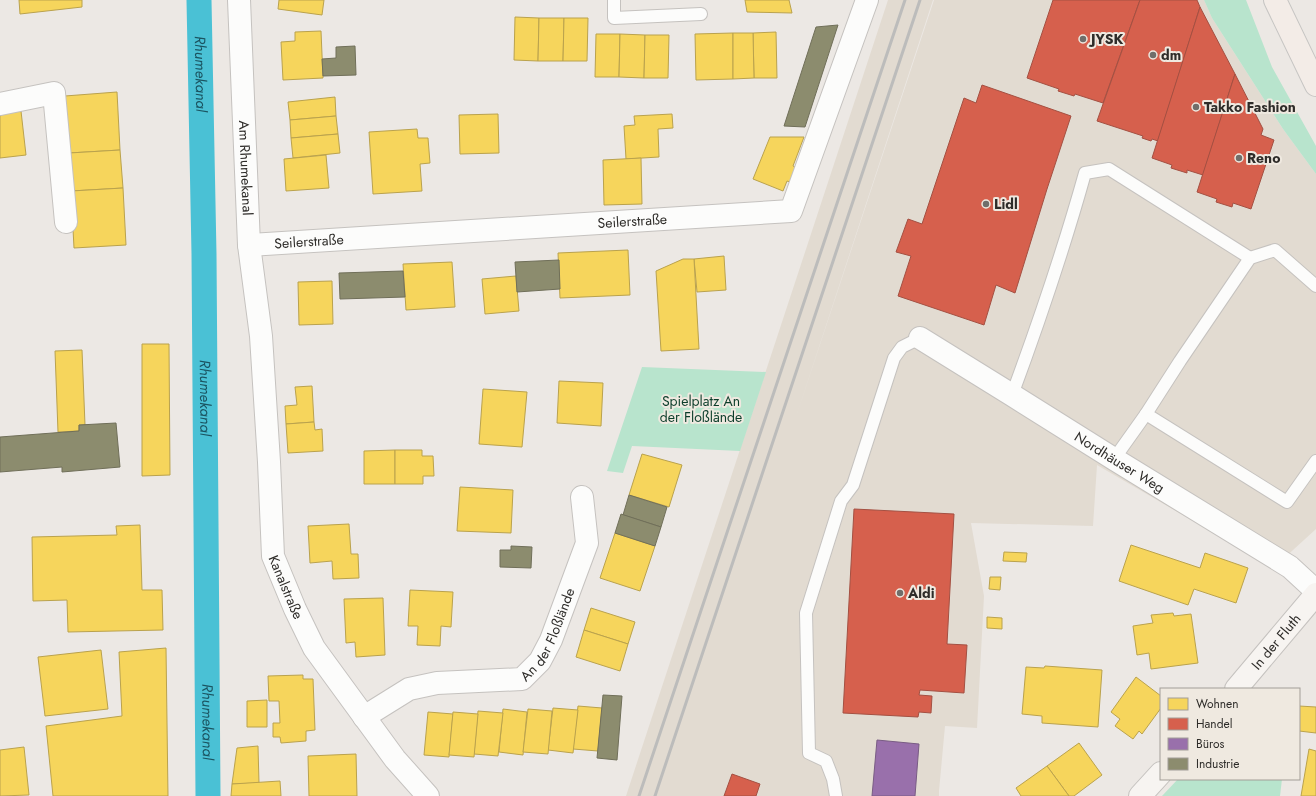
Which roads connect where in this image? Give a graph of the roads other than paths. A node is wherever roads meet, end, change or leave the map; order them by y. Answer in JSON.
{"nodes":[{"id":1,"x":239,"y":0,"type":"edge"},
{"id":2,"x":614,"y":0,"type":"edge"},
{"id":3,"x":867,"y":0,"type":"edge"},
{"id":4,"x":1275,"y":0,"type":"edge"},
{"id":5,"x":701,"y":14,"type":"dead end"},
{"id":6,"x":1316,"y":85,"type":"edge"},
{"id":7,"x":0,"y":104,"type":"edge"},
{"id":8,"x":66,"y":222,"type":"dead end"},
{"id":9,"x":249,"y":246,"type":"junction"},
{"id":10,"x":1250,"y":258,"type":"junction"},
{"id":11,"x":1316,"y":286,"type":"edge"},
{"id":12,"x":261,"y":336,"type":"joint"},
{"id":13,"x":920,"y":338,"type":"joint"},
{"id":14,"x":1012,"y":395,"type":"junction"},
{"id":15,"x":1146,"y":414,"type":"junction"},
{"id":16,"x":1114,"y":460,"type":"junction"},
{"id":17,"x":1316,"y":461,"type":"edge"},
{"id":18,"x":582,"y":497,"type":"dead end"},
{"id":19,"x":1316,"y":592,"type":"edge"},
{"id":20,"x":1237,"y":688,"type":"edge"},
{"id":21,"x":364,"y":717,"type":"junction"},
{"id":22,"x":1160,"y":774,"type":"edge"},
{"id":23,"x":428,"y":796,"type":"edge"},
{"id":24,"x":836,"y":796,"type":"edge"},
{"id":25,"x":1140,"y":796,"type":"edge"}],
"edges":[{"from":1,"to":9,"type":"street","name":"Am Rhumekanal"},
{"from":2,"to":5,"type":"lane"},
{"from":3,"to":9,"type":"street","name":"Seilerstraße"},
{"from":4,"to":6,"type":"main road"},
{"from":7,"to":8,"type":"street"},
{"from":9,"to":12,"type":"street","name":"Am Rhumekanal"},
{"from":10,"to":11,"type":"lane"},
{"from":10,"to":14,"type":"lane"},
{"from":10,"to":15,"type":"lane"},
{"from":12,"to":21,"type":"street","name":"Kanalstraße"},
{"from":13,"to":14,"type":"street","name":"Nordhäuser Weg"},
{"from":13,"to":24,"type":"lane"},
{"from":14,"to":16,"type":"street","name":"Nordhäuser Weg"},
{"from":15,"to":16,"type":"lane"},
{"from":15,"to":17,"type":"lane"},
{"from":16,"to":19,"type":"street","name":"Nordhäuser Weg"},
{"from":18,"to":21,"type":"street","name":"An der Floßlände"},
{"from":19,"to":20,"type":"main road","name":"In der Fluth"},
{"from":21,"to":23,"type":"street","name":"Kanalstraße"},
{"from":22,"to":25,"type":"main road"}]}
